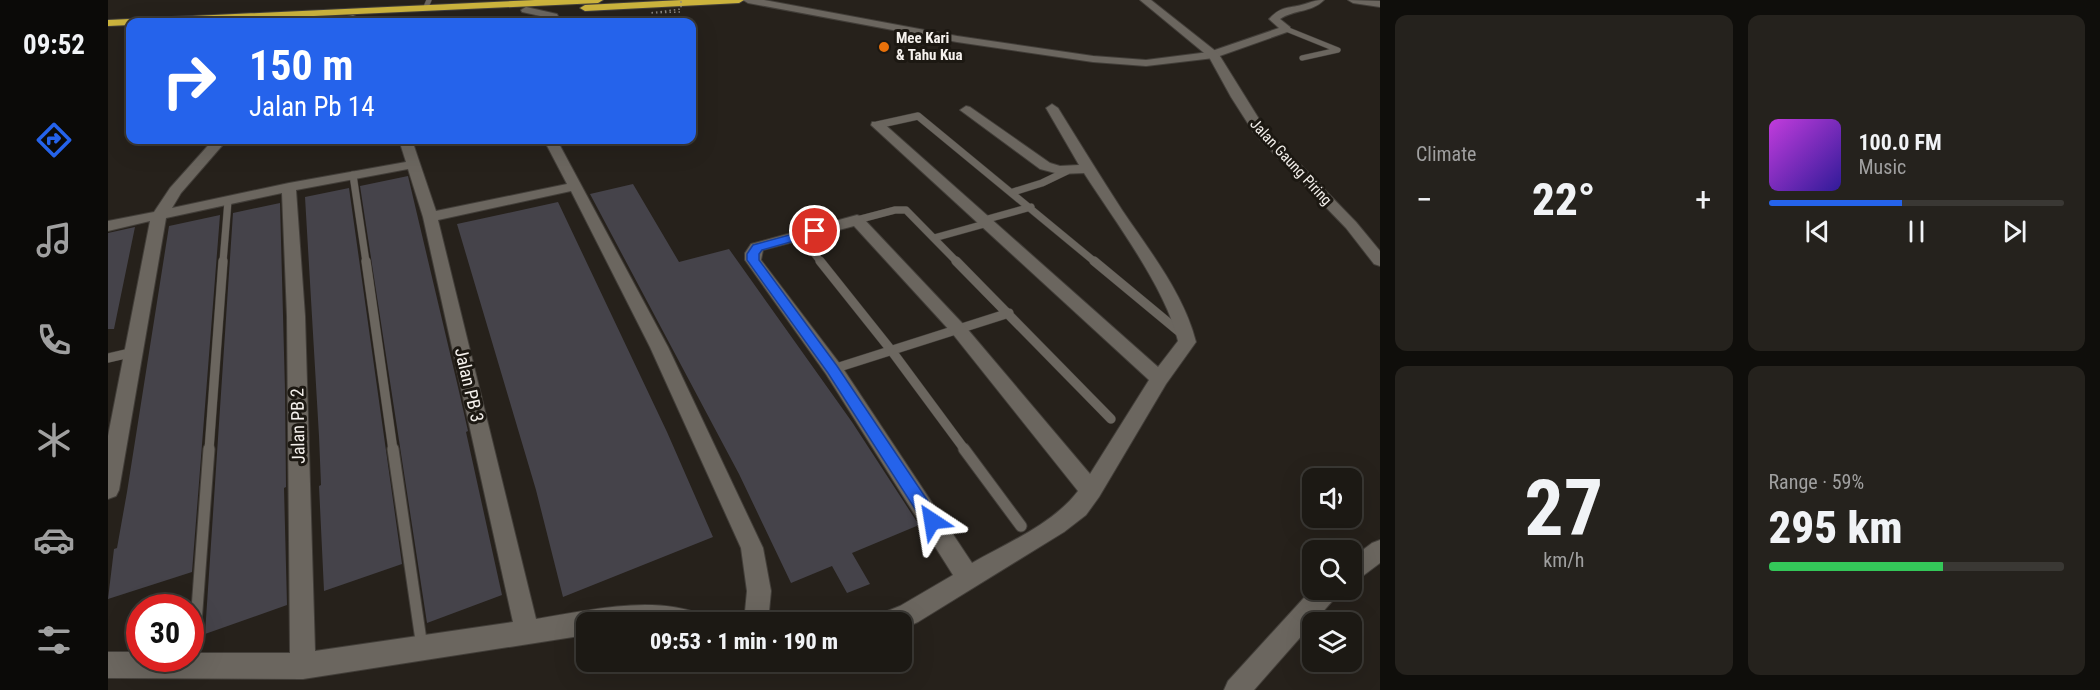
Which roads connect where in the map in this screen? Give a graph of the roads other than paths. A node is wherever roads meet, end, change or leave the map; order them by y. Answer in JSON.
{"nodes":[{"id":1,"x":598,"y":0,"type":"edge"},
{"id":2,"x":739,"y":0,"type":"edge"},
{"id":3,"x":748,"y":0,"type":"edge"},
{"id":4,"x":1146,"y":0,"type":"edge"},
{"id":5,"x":1318,"y":0,"type":"edge"},
{"id":6,"x":1353,"y":0,"type":"edge"},
{"id":7,"x":545,"y":1,"type":"edge"},
{"id":8,"x":427,"y":4,"type":"edge"},
{"id":9,"x":1380,"y":4,"type":"edge"},
{"id":10,"x":526,"y":10,"type":"junction"},
{"id":11,"x":192,"y":18,"type":"edge"},
{"id":12,"x":353,"y":18,"type":"edge"},
{"id":13,"x":551,"y":18,"type":"edge"},
{"id":14,"x":126,"y":22,"type":"edge"},
{"id":15,"x":108,"y":23,"type":"edge"},
{"id":16,"x":126,"y":29,"type":"edge"},
{"id":17,"x":1286,"y":29,"type":"junction"},
{"id":18,"x":108,"y":30,"type":"edge"},
{"id":19,"x":1214,"y":55,"type":"junction"},
{"id":20,"x":1302,"y":57,"type":"dead end"},
{"id":21,"x":1052,"y":108,"type":"dead end"},
{"id":22,"x":966,"y":110,"type":"dead end"},
{"id":23,"x":877,"y":125,"type":"joint"},
{"id":24,"x":216,"y":144,"type":"edge"},
{"id":25,"x":408,"y":144,"type":"edge"},
{"id":26,"x":552,"y":144,"type":"edge"},
{"id":27,"x":415,"y":164,"type":"junction"},
{"id":28,"x":1088,"y":169,"type":"junction"},
{"id":29,"x":1067,"y":171,"type":"junction"},
{"id":30,"x":353,"y":175,"type":"junction"},
{"id":31,"x":574,"y":186,"type":"junction"},
{"id":32,"x":289,"y":187,"type":"junction"},
{"id":33,"x":1013,"y":192,"type":"junction"},
{"id":34,"x":228,"y":201,"type":"junction"},
{"id":35,"x":1031,"y":207,"type":"junction"},
{"id":36,"x":159,"y":216,"type":"junction"},
{"id":37,"x":430,"y":217,"type":"junction"},
{"id":38,"x":857,"y":220,"type":"junction"},
{"id":39,"x":986,"y":221,"type":"junction"},
{"id":40,"x":108,"y":226,"type":"edge"},
{"id":41,"x":800,"y":236,"type":"junction"},
{"id":42,"x":934,"y":238,"type":"junction"},
{"id":43,"x":1380,"y":261,"type":"edge"},
{"id":44,"x":1009,"y":313,"type":"junction"},
{"id":45,"x":958,"y":329,"type":"junction"},
{"id":46,"x":1186,"y":337,"type":"junction"},
{"id":47,"x":891,"y":350,"type":"junction"},
{"id":48,"x":135,"y":352,"type":"junction"},
{"id":49,"x":108,"y":358,"type":"edge"},
{"id":50,"x":832,"y":369,"type":"junction"},
{"id":51,"x":1159,"y":379,"type":"junction"},
{"id":52,"x":1111,"y":419,"type":"dead end"},
{"id":53,"x":108,"y":490,"type":"edge"},
{"id":54,"x":1091,"y":491,"type":"junction"},
{"id":55,"x":1021,"y":526,"type":"dead end"},
{"id":56,"x":1380,"y":550,"type":"edge"},
{"id":57,"x":1362,"y":564,"type":"edge"},
{"id":58,"x":969,"y":579,"type":"junction"},
{"id":59,"x":198,"y":594,"type":"edge"},
{"id":60,"x":1318,"y":600,"type":"edge"},
{"id":61,"x":757,"y":612,"type":"edge"},
{"id":62,"x":912,"y":613,"type":"edge"},
{"id":63,"x":576,"y":624,"type":"edge"},
{"id":64,"x":527,"y":631,"type":"junction"},
{"id":65,"x":422,"y":647,"type":"junction"},
{"id":66,"x":108,"y":665,"type":"edge"},
{"id":67,"x":126,"y":665,"type":"edge"},
{"id":68,"x":204,"y":665,"type":"edge"},
{"id":69,"x":303,"y":666,"type":"junction"},
{"id":70,"x":1237,"y":690,"type":"edge"}],
"edges":[{"from":1,"to":7,"type":"highway"},
{"from":2,"to":10,"type":"highway"},
{"from":3,"to":19,"type":"street"},
{"from":4,"to":19,"type":"street"},
{"from":5,"to":17,"type":"street"},
{"from":6,"to":9,"type":"street"},
{"from":7,"to":8,"type":"highway"},
{"from":8,"to":11,"type":"highway"},
{"from":10,"to":12,"type":"highway"},
{"from":10,"to":13,"type":"street"},
{"from":14,"to":15,"type":"highway"},
{"from":16,"to":18,"type":"highway"},
{"from":17,"to":19,"type":"street"},
{"from":17,"to":20,"type":"lane"},
{"from":19,"to":43,"type":"street","name":"Jalan Gaung Piring"},
{"from":21,"to":28,"type":"street"},
{"from":22,"to":29,"type":"street"},
{"from":23,"to":33,"type":"lane"},
{"from":23,"to":39,"type":"street"},
{"from":24,"to":36,"type":"street"},
{"from":25,"to":27,"type":"street","name":"Jalan PB 3"},
{"from":26,"to":31,"type":"street"},
{"from":27,"to":30,"type":"street"},
{"from":27,"to":37,"type":"street","name":"Jalan PB 3"},
{"from":28,"to":29,"type":"street"},
{"from":28,"to":46,"type":"street"},
{"from":29,"to":33,"type":"lane"},
{"from":30,"to":32,"type":"street"},
{"from":30,"to":65,"type":"lane"},
{"from":31,"to":37,"type":"street"},
{"from":31,"to":61,"type":"street"},
{"from":32,"to":34,"type":"street"},
{"from":32,"to":69,"type":"street","name":"Jalan PB 2"},
{"from":33,"to":35,"type":"lane"},
{"from":34,"to":36,"type":"street"},
{"from":34,"to":59,"type":"lane"},
{"from":35,"to":39,"type":"lane"},
{"from":35,"to":46,"type":"lane"},
{"from":36,"to":40,"type":"street"},
{"from":36,"to":48,"type":"street"},
{"from":37,"to":64,"type":"street","name":"Jalan PB 3"},
{"from":38,"to":41,"type":"street"},
{"from":38,"to":42,"type":"lane"},
{"from":38,"to":45,"type":"street"},
{"from":39,"to":42,"type":"lane"},
{"from":39,"to":51,"type":"street"},
{"from":41,"to":47,"type":"lane"},
{"from":41,"to":50,"type":"street"},
{"from":42,"to":44,"type":"lane"},
{"from":44,"to":45,"type":"lane"},
{"from":44,"to":52,"type":"lane"},
{"from":45,"to":47,"type":"lane"},
{"from":45,"to":54,"type":"street"},
{"from":46,"to":51,"type":"street"},
{"from":47,"to":50,"type":"lane"},
{"from":47,"to":55,"type":"lane"},
{"from":48,"to":49,"type":"lane"},
{"from":48,"to":53,"type":"street"},
{"from":50,"to":58,"type":"street"},
{"from":51,"to":54,"type":"street"},
{"from":54,"to":58,"type":"street"},
{"from":56,"to":57,"type":"street"},
{"from":58,"to":62,"type":"street"},
{"from":60,"to":70,"type":"street"},
{"from":63,"to":64,"type":"street"},
{"from":64,"to":65,"type":"street"},
{"from":65,"to":69,"type":"street"},
{"from":66,"to":67,"type":"street"},
{"from":68,"to":69,"type":"street"}]}
